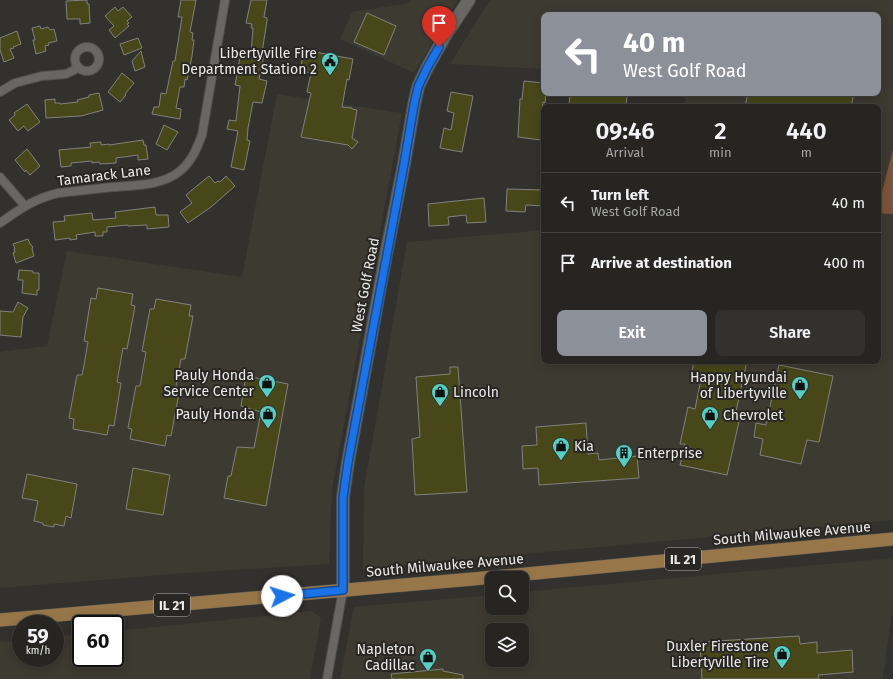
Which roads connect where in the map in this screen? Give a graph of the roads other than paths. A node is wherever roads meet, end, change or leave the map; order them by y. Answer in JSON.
{"nodes":[{"id":1,"x":225,"y":0,"type":"edge"},
{"id":2,"x":469,"y":0,"type":"edge"},
{"id":3,"x":78,"y":68,"type":"dead end"},
{"id":4,"x":0,"y":92,"type":"edge"},
{"id":5,"x":0,"y":177,"type":"edge"},
{"id":6,"x":25,"y":206,"type":"junction"},
{"id":7,"x":0,"y":223,"type":"edge"},
{"id":8,"x":893,"y":540,"type":"edge"},
{"id":9,"x":343,"y":590,"type":"junction"},
{"id":10,"x":0,"y":620,"type":"edge"},
{"id":11,"x":327,"y":679,"type":"edge"}],
"edges":[{"from":1,"to":6,"type":"street","name":"Tamarack Lane"},
{"from":2,"to":9,"type":"street","name":"West Golf Road"},
{"from":3,"to":4,"type":"street"},
{"from":5,"to":6,"type":"street"},
{"from":6,"to":7,"type":"street","name":"Tamarack Lane"},
{"from":8,"to":9,"type":"main road","name":"South Milwaukee Avenue","number":"IL 21"},
{"from":9,"to":10,"type":"main road","name":"South Milwaukee Avenue","number":"IL 21"},
{"from":9,"to":11,"type":"street"}]}
